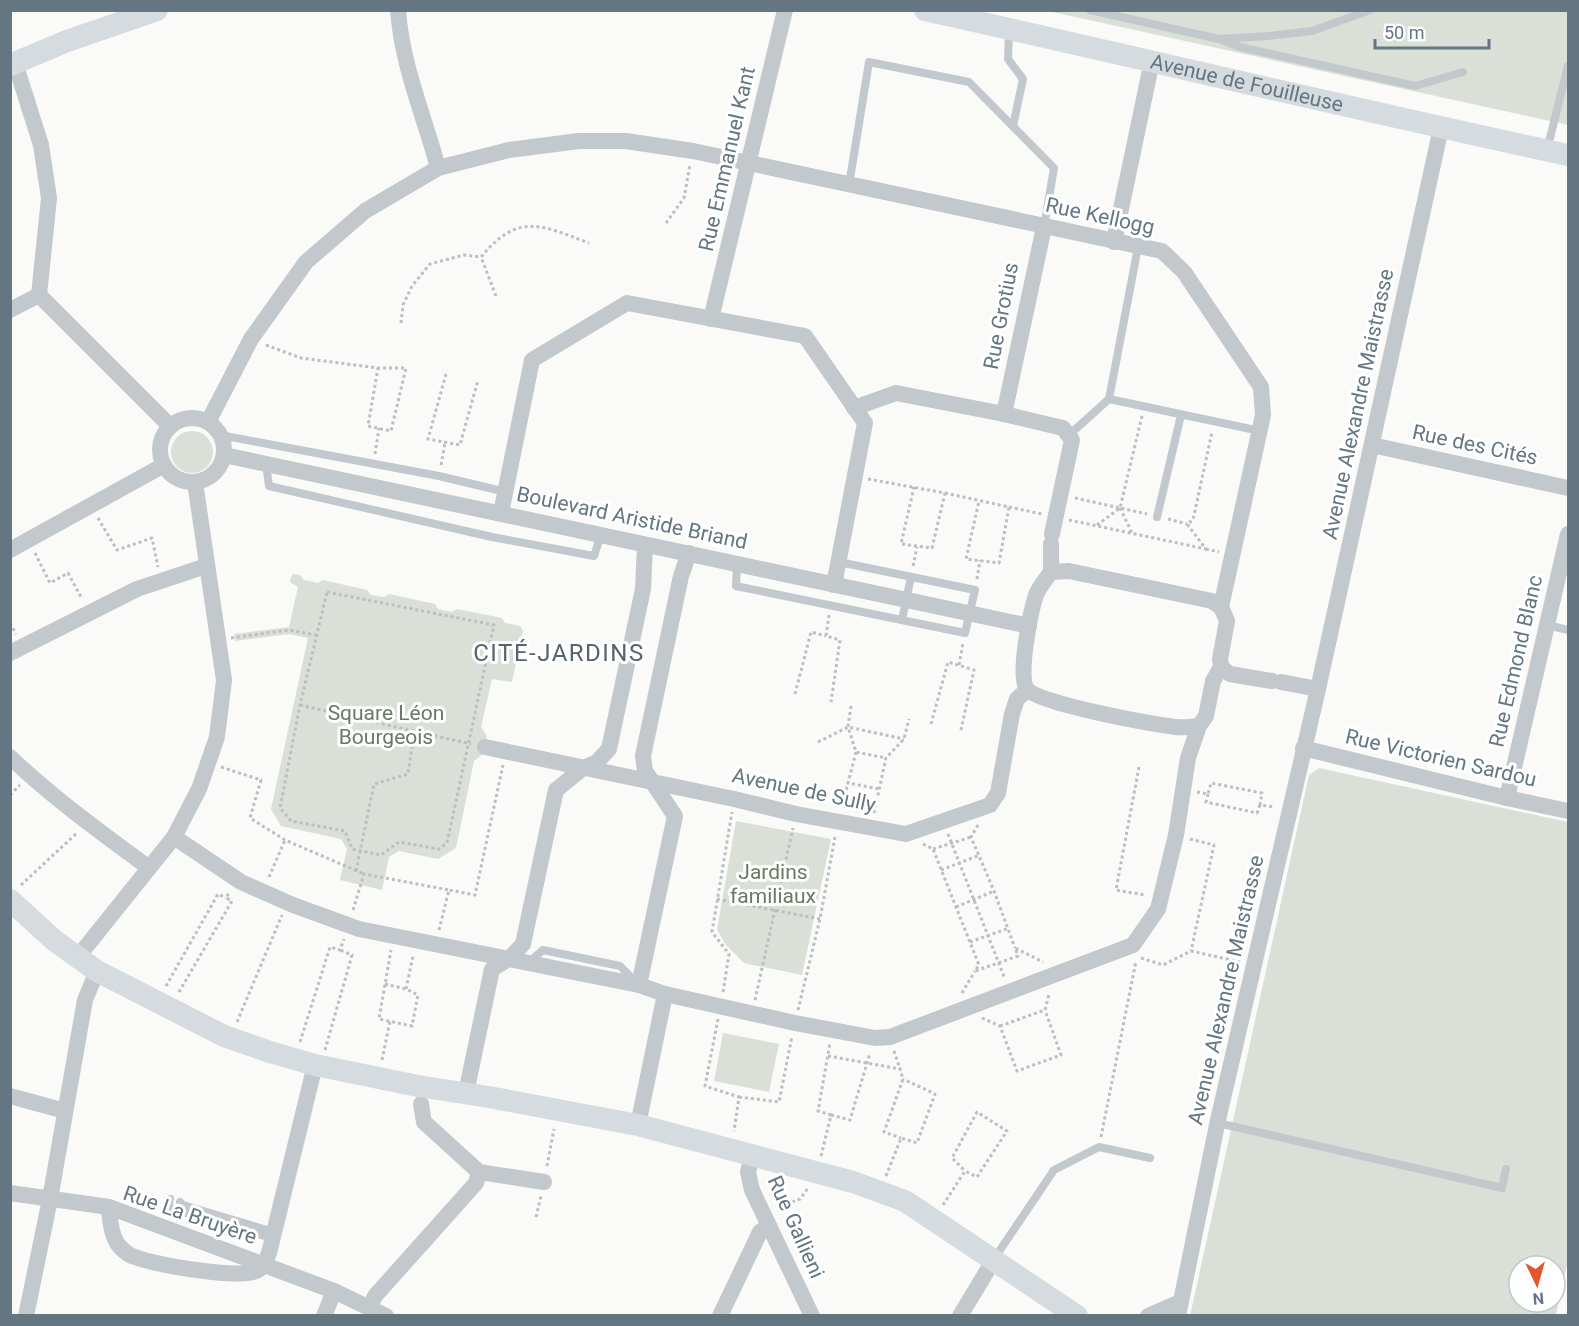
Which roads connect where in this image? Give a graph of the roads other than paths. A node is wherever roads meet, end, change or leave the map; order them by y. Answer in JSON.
{"nodes":[{"id":1,"x":157,"y":10,"type":"edge"},
{"id":2,"x":398,"y":10,"type":"edge"},
{"id":3,"x":785,"y":10,"type":"edge"},
{"id":4,"x":925,"y":10,"type":"edge"},
{"id":5,"x":1090,"y":10,"type":"edge"},
{"id":6,"x":1370,"y":10,"type":"edge"},
{"id":7,"x":1010,"y":29,"type":"junction"},
{"id":8,"x":1219,"y":39,"type":"junction"},
{"id":9,"x":1152,"y":61,"type":"junction"},
{"id":10,"x":13,"y":64,"type":"edge"},
{"id":11,"x":1569,"y":66,"type":"edge"},
{"id":12,"x":1463,"y":72,"type":"dead end"},
{"id":13,"x":1013,"y":126,"type":"junction"},
{"id":14,"x":1441,"y":128,"type":"junction"},
{"id":15,"x":1558,"y":153,"type":"edge"},
{"id":16,"x":750,"y":163,"type":"junction"},
{"id":17,"x":438,"y":168,"type":"junction"},
{"id":18,"x":849,"y":186,"type":"junction"},
{"id":19,"x":1044,"y":227,"type":"junction"},
{"id":20,"x":1114,"y":242,"type":"junction"},
{"id":21,"x":1138,"y":247,"type":"junction"},
{"id":22,"x":39,"y":296,"type":"junction"},
{"id":23,"x":10,"y":310,"type":"edge"},
{"id":24,"x":711,"y":319,"type":"junction"},
{"id":25,"x":1109,"y":399,"type":"junction"},
{"id":26,"x":854,"y":408,"type":"junction"},
{"id":27,"x":1004,"y":414,"type":"junction"},
{"id":28,"x":1180,"y":415,"type":"junction"},
{"id":29,"x":208,"y":422,"type":"junction"},
{"id":30,"x":170,"y":426,"type":"junction"},
{"id":31,"x":1260,"y":432,"type":"junction"},
{"id":32,"x":220,"y":435,"type":"junction"},
{"id":33,"x":1069,"y":435,"type":"junction"},
{"id":34,"x":1372,"y":445,"type":"junction"},
{"id":35,"x":224,"y":455,"type":"junction"},
{"id":36,"x":266,"y":463,"type":"junction"},
{"id":37,"x":164,"y":465,"type":"junction"},
{"id":38,"x":195,"y":482,"type":"junction"},
{"id":39,"x":1569,"y":488,"type":"edge"},
{"id":40,"x":506,"y":492,"type":"junction"},
{"id":41,"x":501,"y":513,"type":"junction"},
{"id":42,"x":1157,"y":517,"type":"road end"},
{"id":43,"x":1569,"y":534,"type":"edge"},
{"id":44,"x":602,"y":535,"type":"junction"},
{"id":45,"x":645,"y":545,"type":"junction"},
{"id":46,"x":10,"y":550,"type":"edge"},
{"id":47,"x":689,"y":553,"type":"junction"},
{"id":48,"x":839,"y":562,"type":"junction"},
{"id":49,"x":737,"y":564,"type":"junction"},
{"id":50,"x":206,"y":566,"type":"junction"},
{"id":51,"x":1051,"y":572,"type":"junction"},
{"id":52,"x":911,"y":577,"type":"junction"},
{"id":53,"x":834,"y":585,"type":"junction"},
{"id":54,"x":906,"y":600,"type":"junction"},
{"id":55,"x":831,"y":605,"type":"junction"},
{"id":56,"x":1221,"y":607,"type":"junction"},
{"id":57,"x":970,"y":614,"type":"junction"},
{"id":58,"x":902,"y":620,"type":"junction"},
{"id":59,"x":1547,"y":625,"type":"junction"},
{"id":60,"x":1029,"y":626,"type":"junction"},
{"id":61,"x":1569,"y":630,"type":"edge"},
{"id":62,"x":10,"y":653,"type":"edge"},
{"id":63,"x":1221,"y":667,"type":"junction"},
{"id":64,"x":1318,"y":689,"type":"junction"},
{"id":65,"x":1027,"y":690,"type":"junction"},
{"id":66,"x":1199,"y":726,"type":"junction"},
{"id":67,"x":477,"y":746,"type":"road end"},
{"id":68,"x":1303,"y":748,"type":"junction"},
{"id":69,"x":10,"y":757,"type":"edge"},
{"id":70,"x":583,"y":768,"type":"junction"},
{"id":71,"x":653,"y":783,"type":"junction"},
{"id":72,"x":1507,"y":798,"type":"junction"},
{"id":73,"x":1569,"y":811,"type":"edge"},
{"id":74,"x":174,"y":837,"type":"junction"},
{"id":75,"x":149,"y":868,"type":"junction"},
{"id":76,"x":16,"y":892,"type":"edge"},
{"id":77,"x":77,"y":958,"type":"junction"},
{"id":78,"x":510,"y":958,"type":"junction"},
{"id":79,"x":97,"y":971,"type":"junction"},
{"id":80,"x":639,"y":985,"type":"junction"},
{"id":81,"x":665,"y":994,"type":"junction"},
{"id":82,"x":320,"y":1058,"type":"junction"},
{"id":83,"x":466,"y":1093,"type":"junction"},
{"id":84,"x":10,"y":1096,"type":"edge"},
{"id":85,"x":420,"y":1104,"type":"dead end"},
{"id":86,"x":65,"y":1111,"type":"junction"},
{"id":87,"x":1218,"y":1123,"type":"junction"},
{"id":88,"x":638,"y":1125,"type":"junction"},
{"id":89,"x":752,"y":1156,"type":"junction"},
{"id":90,"x":1150,"y":1158,"type":"dead end"},
{"id":91,"x":1506,"y":1169,"type":"dead end"},
{"id":92,"x":478,"y":1172,"type":"junction"},
{"id":93,"x":544,"y":1182,"type":"dead end"},
{"id":94,"x":10,"y":1193,"type":"edge"},
{"id":95,"x":50,"y":1199,"type":"junction"},
{"id":96,"x":170,"y":1199,"type":"dead end"},
{"id":97,"x":180,"y":1202,"type":"dead end"},
{"id":98,"x":109,"y":1207,"type":"junction"},
{"id":99,"x":769,"y":1226,"type":"junction"},
{"id":100,"x":273,"y":1235,"type":"junction"},
{"id":101,"x":993,"y":1261,"type":"junction"},
{"id":102,"x":264,"y":1264,"type":"junction"},
{"id":103,"x":334,"y":1291,"type":"junction"},
{"id":104,"x":1179,"y":1309,"type":"edge"},
{"id":105,"x":377,"y":1312,"type":"edge"},
{"id":106,"x":1073,"y":1314,"type":"edge"},
{"id":107,"x":26,"y":1316,"type":"edge"},
{"id":108,"x":324,"y":1316,"type":"edge"},
{"id":109,"x":720,"y":1316,"type":"edge"},
{"id":110,"x":813,"y":1316,"type":"edge"},
{"id":111,"x":960,"y":1316,"type":"edge"},
{"id":112,"x":1148,"y":1316,"type":"edge"}],
"edges":[{"from":1,"to":10,"type":"main road"},
{"from":2,"to":17,"type":"street"},
{"from":3,"to":16,"type":"street","name":"Rue Emmanuel Kant"},
{"from":4,"to":7,"type":"main road","name":"Avenue de Fouilleuse"},
{"from":5,"to":8,"type":"lane"},
{"from":6,"to":8,"type":"lane"},
{"from":7,"to":9,"type":"main road","name":"Avenue de Fouilleuse"},
{"from":7,"to":13,"type":"lane"},
{"from":8,"to":12,"type":"lane"},
{"from":9,"to":14,"type":"main road","name":"Avenue de Fouilleuse"},
{"from":9,"to":20,"type":"street"},
{"from":10,"to":22,"type":"street"},
{"from":11,"to":15,"type":"lane"},
{"from":13,"to":18,"type":"lane"},
{"from":13,"to":19,"type":"lane"},
{"from":14,"to":15,"type":"main road","name":"Avenue de Fouilleuse"},
{"from":14,"to":34,"type":"street","name":"Avenue Alexandre Maistrasse"},
{"from":16,"to":17,"type":"street","name":"Rue Kellogg"},
{"from":16,"to":18,"type":"street","name":"Rue Kellogg"},
{"from":16,"to":24,"type":"street","name":"Rue Emmanuel Kant"},
{"from":17,"to":29,"type":"street","name":"Rue Kellogg"},
{"from":18,"to":19,"type":"street","name":"Rue Kellogg"},
{"from":19,"to":20,"type":"street","name":"Rue Kellogg"},
{"from":19,"to":27,"type":"street","name":"Rue Grotius"},
{"from":20,"to":21,"type":"street","name":"Rue Kellogg"},
{"from":21,"to":25,"type":"lane"},
{"from":21,"to":31,"type":"street","name":"Rue Kellogg"},
{"from":22,"to":23,"type":"street"},
{"from":22,"to":30,"type":"street"},
{"from":24,"to":26,"type":"street"},
{"from":24,"to":40,"type":"street"},
{"from":25,"to":28,"type":"lane"},
{"from":25,"to":33,"type":"lane"},
{"from":26,"to":27,"type":"street"},
{"from":26,"to":48,"type":"street"},
{"from":27,"to":33,"type":"street"},
{"from":28,"to":31,"type":"lane"},
{"from":28,"to":42,"type":"lane"},
{"from":29,"to":30,"type":"street"},
{"from":29,"to":32,"type":"street"},
{"from":30,"to":37,"type":"street"},
{"from":31,"to":56,"type":"street","name":"Rue Kellogg"},
{"from":32,"to":35,"type":"street"},
{"from":32,"to":40,"type":"lane"},
{"from":33,"to":51,"type":"street"},
{"from":34,"to":39,"type":"street","name":"Rue des Cités"},
{"from":34,"to":64,"type":"street","name":"Avenue Alexandre Maistrasse"},
{"from":35,"to":36,"type":"street","name":"Boulevard Aristide Briand"},
{"from":35,"to":38,"type":"street"},
{"from":36,"to":41,"type":"street","name":"Boulevard Aristide Briand"},
{"from":36,"to":44,"type":"lane"},
{"from":37,"to":38,"type":"street"},
{"from":37,"to":46,"type":"street"},
{"from":38,"to":50,"type":"street"},
{"from":40,"to":41,"type":"street"},
{"from":41,"to":44,"type":"street","name":"Boulevard Aristide Briand"},
{"from":43,"to":59,"type":"street","name":"Rue Edmond Blanc"},
{"from":44,"to":45,"type":"street","name":"Boulevard Aristide Briand"},
{"from":45,"to":47,"type":"street","name":"Boulevard Aristide Briand"},
{"from":45,"to":70,"type":"street"},
{"from":47,"to":49,"type":"street","name":"Boulevard Aristide Briand"},
{"from":47,"to":71,"type":"street"},
{"from":48,"to":52,"type":"lane"},
{"from":48,"to":53,"type":"street"},
{"from":49,"to":53,"type":"street","name":"Boulevard Aristide Briand"},
{"from":49,"to":55,"type":"lane"},
{"from":50,"to":62,"type":"street"},
{"from":50,"to":74,"type":"street"},
{"from":51,"to":56,"type":"street"},
{"from":51,"to":60,"type":"street"},
{"from":52,"to":54,"type":"lane"},
{"from":52,"to":57,"type":"lane"},
{"from":53,"to":54,"type":"street","name":"Boulevard Aristide Briand"},
{"from":53,"to":55,"type":"lane"},
{"from":54,"to":57,"type":"street","name":"Boulevard Aristide Briand"},
{"from":54,"to":58,"type":"lane"},
{"from":55,"to":58,"type":"lane"},
{"from":56,"to":63,"type":"street","name":"Rue Kellogg"},
{"from":57,"to":58,"type":"lane"},
{"from":57,"to":60,"type":"street","name":"Boulevard Aristide Briand"},
{"from":59,"to":61,"type":"lane"},
{"from":59,"to":72,"type":"street","name":"Rue Edmond Blanc"},
{"from":60,"to":65,"type":"street"},
{"from":63,"to":64,"type":"street"},
{"from":63,"to":66,"type":"street","name":"Rue Kellogg"},
{"from":64,"to":68,"type":"street","name":"Avenue Alexandre Maistrasse"},
{"from":65,"to":66,"type":"street"},
{"from":65,"to":71,"type":"street","name":"Avenue de Sully"},
{"from":66,"to":81,"type":"street","name":"Rue Kellogg"},
{"from":67,"to":70,"type":"street","name":"Avenue de Sully"},
{"from":68,"to":72,"type":"street","name":"Rue Victorien Sardou"},
{"from":68,"to":87,"type":"street","name":"Avenue Alexandre Maistrasse"},
{"from":69,"to":75,"type":"street"},
{"from":70,"to":71,"type":"street","name":"Avenue de Sully"},
{"from":70,"to":78,"type":"street"},
{"from":71,"to":80,"type":"street"},
{"from":72,"to":73,"type":"street","name":"Rue Victorien Sardou"},
{"from":74,"to":75,"type":"street"},
{"from":74,"to":78,"type":"street"},
{"from":75,"to":77,"type":"street"},
{"from":76,"to":77,"type":"main road"},
{"from":77,"to":79,"type":"main road"},
{"from":78,"to":80,"type":"street"},
{"from":78,"to":83,"type":"street"},
{"from":79,"to":82,"type":"main road"},
{"from":79,"to":86,"type":"street"},
{"from":80,"to":81,"type":"street"},
{"from":81,"to":88,"type":"street"},
{"from":82,"to":83,"type":"main road"},
{"from":82,"to":100,"type":"street"},
{"from":83,"to":88,"type":"main road"},
{"from":84,"to":86,"type":"street"},
{"from":85,"to":92,"type":"street"},
{"from":86,"to":95,"type":"street"},
{"from":87,"to":91,"type":"lane"},
{"from":87,"to":104,"type":"street","name":"Avenue Alexandre Maistrasse"},
{"from":88,"to":89,"type":"main road"},
{"from":89,"to":99,"type":"street","name":"Rue Gallieni"},
{"from":89,"to":101,"type":"main road"},
{"from":90,"to":101,"type":"lane"},
{"from":92,"to":93,"type":"street"},
{"from":92,"to":105,"type":"street"},
{"from":94,"to":95,"type":"street"},
{"from":95,"to":98,"type":"street"},
{"from":95,"to":107,"type":"street"},
{"from":96,"to":100,"type":"lane"},
{"from":97,"to":100,"type":"lane"},
{"from":98,"to":102,"type":"street","name":"Rue La Bruyère"},
{"from":98,"to":102,"type":"street","name":"Rue La Bruyère"},
{"from":99,"to":109,"type":"street"},
{"from":99,"to":110,"type":"street","name":"Rue Gallieni"},
{"from":100,"to":102,"type":"street"},
{"from":101,"to":106,"type":"main road"},
{"from":101,"to":111,"type":"street"},
{"from":102,"to":103,"type":"street","name":"Rue La Bruyère"},
{"from":103,"to":105,"type":"street","name":"Rue La Bruyère"},
{"from":103,"to":108,"type":"street"},
{"from":104,"to":112,"type":"street","name":"Avenue Alexandre Maistrasse"}]}
